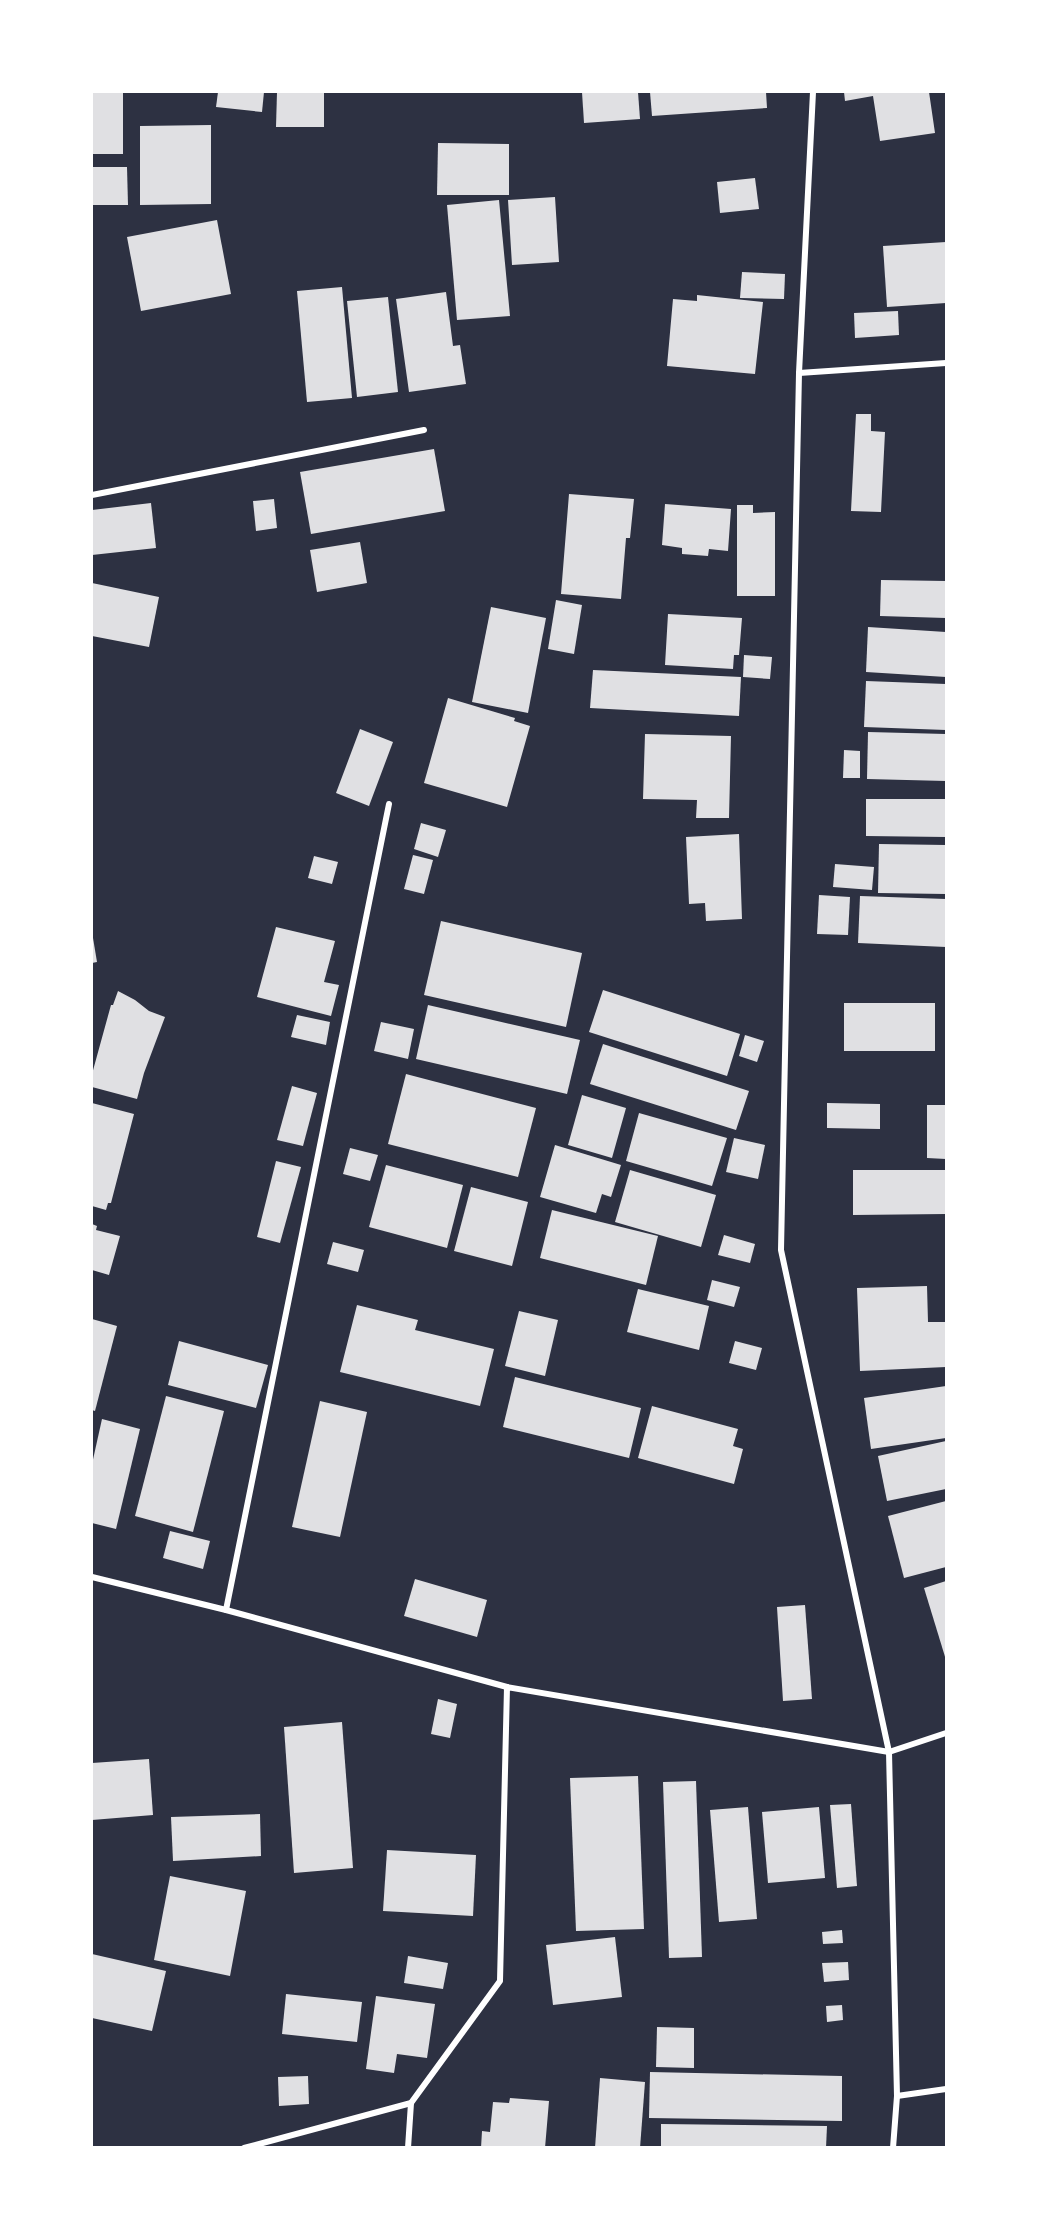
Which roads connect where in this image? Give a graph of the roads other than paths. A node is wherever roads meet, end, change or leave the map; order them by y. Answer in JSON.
{"nodes":[{"id":1,"x":813,"y":92,"type":"edge"},
{"id":2,"x":946,"y":363,"type":"edge"},
{"id":3,"x":799,"y":374,"type":"junction"},
{"id":4,"x":424,"y":430,"type":"dead end"},
{"id":5,"x":92,"y":495,"type":"edge"},
{"id":6,"x":389,"y":804,"type":"dead end"},
{"id":7,"x":92,"y":1577,"type":"edge"},
{"id":8,"x":226,"y":1610,"type":"junction"},
{"id":9,"x":507,"y":1687,"type":"junction"},
{"id":10,"x":946,"y":1733,"type":"edge"},
{"id":11,"x":889,"y":1752,"type":"junction"},
{"id":12,"x":946,"y":2089,"type":"edge"},
{"id":13,"x":897,"y":2096,"type":"junction"},
{"id":14,"x":411,"y":2103,"type":"junction"},
{"id":15,"x":244,"y":2148,"type":"edge"},
{"id":16,"x":408,"y":2148,"type":"edge"},
{"id":17,"x":894,"y":2148,"type":"edge"}],
"edges":[{"from":1,"to":3,"type":"street"},
{"from":2,"to":3,"type":"street"},
{"from":3,"to":11,"type":"street"},
{"from":4,"to":5,"type":"street"},
{"from":6,"to":8,"type":"street"},
{"from":7,"to":8,"type":"street"},
{"from":8,"to":9,"type":"street"},
{"from":9,"to":11,"type":"street"},
{"from":9,"to":14,"type":"street"},
{"from":10,"to":11,"type":"street"},
{"from":11,"to":13,"type":"street"},
{"from":12,"to":13,"type":"street"},
{"from":13,"to":17,"type":"street"},
{"from":14,"to":15,"type":"street"},
{"from":14,"to":16,"type":"street"}]}
